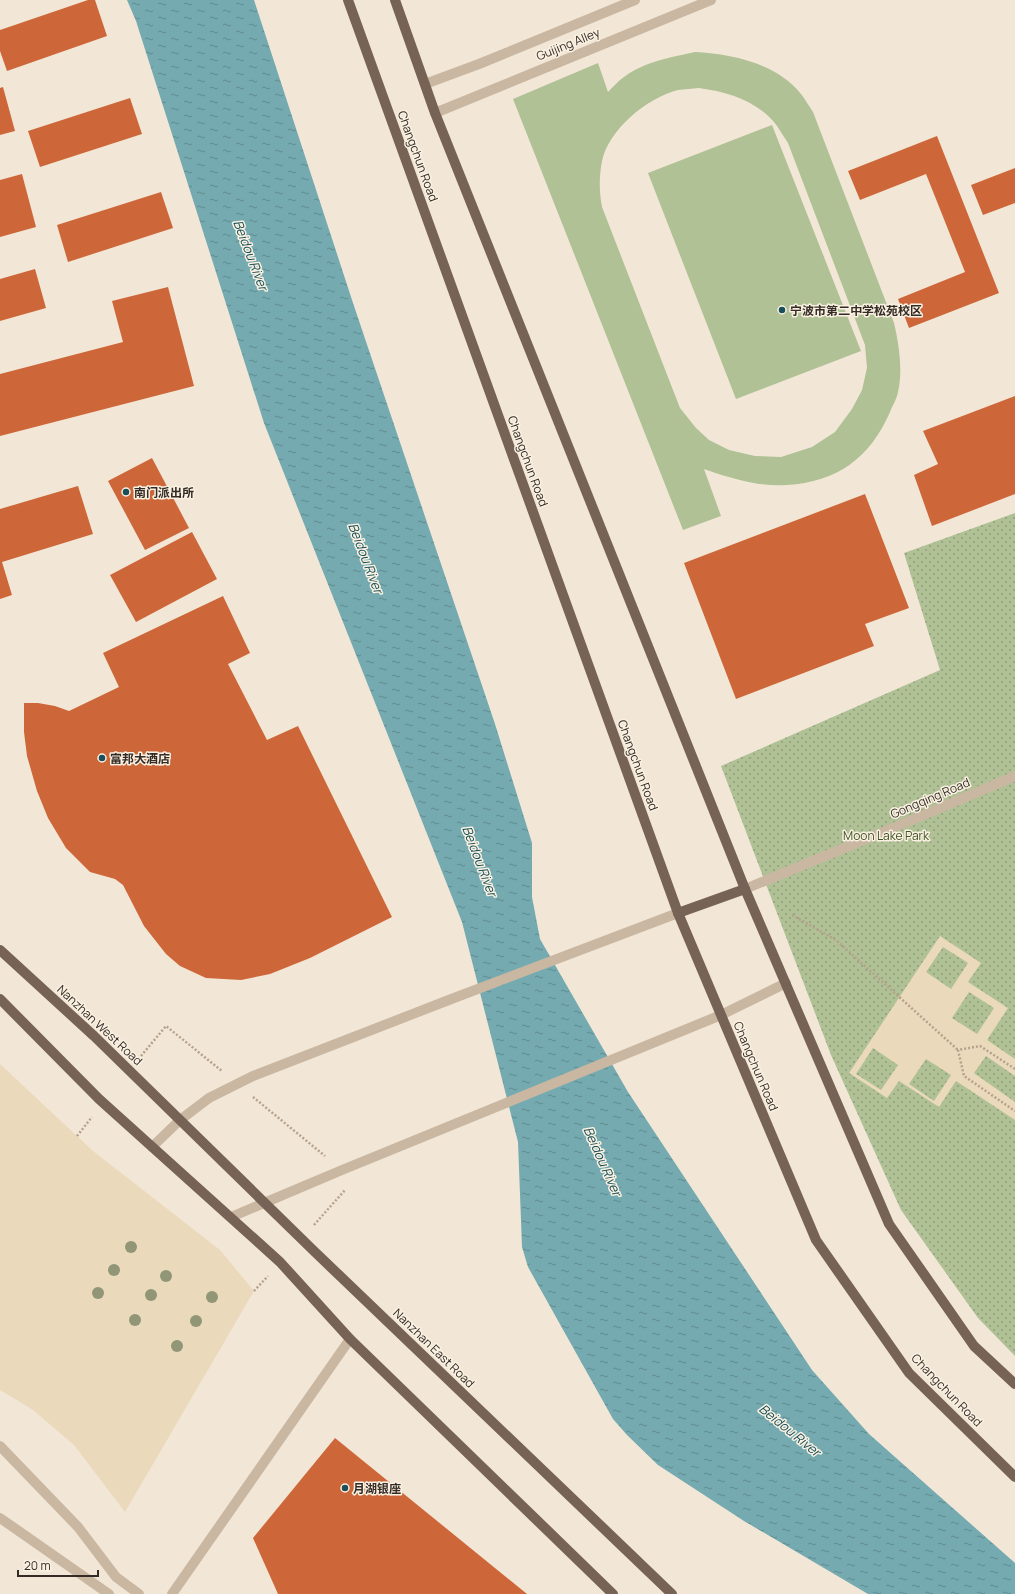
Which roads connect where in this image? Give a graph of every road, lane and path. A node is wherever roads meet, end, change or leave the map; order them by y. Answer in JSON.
{"nodes":[{"id":1,"x":348,"y":0,"type":"edge"},
{"id":2,"x":395,"y":0,"type":"edge"},
{"id":3,"x":635,"y":0,"type":"edge"},
{"id":4,"x":711,"y":0,"type":"edge"},
{"id":5,"x":425,"y":84,"type":"junction"},
{"id":6,"x":435,"y":113,"type":"junction"},
{"id":7,"x":1015,"y":776,"type":"edge"},
{"id":8,"x":745,"y":889,"type":"junction"},
{"id":9,"x":678,"y":913,"type":"junction"},
{"id":10,"x":792,"y":915,"type":"dead end"},
{"id":11,"x":0,"y":950,"type":"edge"},
{"id":12,"x":786,"y":983,"type":"junction"},
{"id":13,"x":0,"y":999,"type":"edge"},
{"id":14,"x":721,"y":1015,"type":"junction"},
{"id":15,"x":958,"y":1050,"type":"junction"},
{"id":16,"x":1015,"y":1069,"type":"edge"},
{"id":17,"x":129,"y":1071,"type":"junction"},
{"id":18,"x":237,"y":1084,"type":"junction"},
{"id":19,"x":104,"y":1103,"type":"junction"},
{"id":20,"x":1015,"y":1111,"type":"edge"},
{"id":21,"x":180,"y":1120,"type":"junction"},
{"id":22,"x":77,"y":1136,"type":"dead end"},
{"id":23,"x":152,"y":1147,"type":"junction"},
{"id":24,"x":342,"y":1170,"type":"junction"},
{"id":25,"x":264,"y":1202,"type":"junction"},
{"id":26,"x":231,"y":1217,"type":"junction"},
{"id":27,"x":301,"y":1239,"type":"junction"},
{"id":28,"x":280,"y":1262,"type":"junction"},
{"id":29,"x":254,"y":1291,"type":"dead end"},
{"id":30,"x":350,"y":1339,"type":"junction"},
{"id":31,"x":1015,"y":1384,"type":"edge"},
{"id":32,"x":0,"y":1446,"type":"edge"},
{"id":33,"x":1015,"y":1477,"type":"edge"},
{"id":34,"x":0,"y":1518,"type":"edge"},
{"id":35,"x":109,"y":1594,"type":"edge"},
{"id":36,"x":139,"y":1594,"type":"edge"},
{"id":37,"x":172,"y":1594,"type":"edge"},
{"id":38,"x":613,"y":1594,"type":"edge"},
{"id":39,"x":672,"y":1594,"type":"edge"}],
"edges":[{"from":1,"to":9,"type":"main road","name":"Changchun Road"},
{"from":2,"to":5,"type":"main road"},
{"from":3,"to":5,"type":"street","name":"Guijing Alley"},
{"from":4,"to":6,"type":"street","name":"Guijing Alley"},
{"from":5,"to":6,"type":"main road"},
{"from":6,"to":8,"type":"main road"},
{"from":7,"to":8,"type":"street","name":"Gongqing Road"},
{"from":8,"to":9,"type":"main road"},
{"from":8,"to":12,"type":"main road"},
{"from":9,"to":14,"type":"main road","name":"Changchun Road"},
{"from":9,"to":18,"type":"street"},
{"from":10,"to":15,"type":"path"},
{"from":11,"to":17,"type":"main road","name":"Nanzhan West Road"},
{"from":12,"to":14,"type":"street"},
{"from":12,"to":31,"type":"main road"},
{"from":13,"to":19,"type":"main road"},
{"from":14,"to":24,"type":"street"},
{"from":14,"to":33,"type":"main road","name":"Changchun Road"},
{"from":15,"to":16,"type":"path"},
{"from":15,"to":20,"type":"path"},
{"from":17,"to":18,"type":"path"},
{"from":17,"to":21,"type":"main road","name":"Nanzhan West Road"},
{"from":18,"to":21,"type":"street"},
{"from":18,"to":24,"type":"path"},
{"from":19,"to":22,"type":"path"},
{"from":19,"to":23,"type":"main road"},
{"from":21,"to":23,"type":"street"},
{"from":21,"to":25,"type":"main road","name":"Nanzhan East Road"},
{"from":23,"to":26,"type":"main road"},
{"from":24,"to":25,"type":"street"},
{"from":24,"to":27,"type":"path"},
{"from":25,"to":26,"type":"street"},
{"from":25,"to":27,"type":"main road","name":"Nanzhan East Road"},
{"from":26,"to":28,"type":"main road"},
{"from":27,"to":39,"type":"main road","name":"Nanzhan East Road"},
{"from":28,"to":29,"type":"path"},
{"from":28,"to":30,"type":"main road"},
{"from":30,"to":37,"type":"street"},
{"from":30,"to":38,"type":"main road"},
{"from":32,"to":36,"type":"street"},
{"from":34,"to":35,"type":"street"}]}
